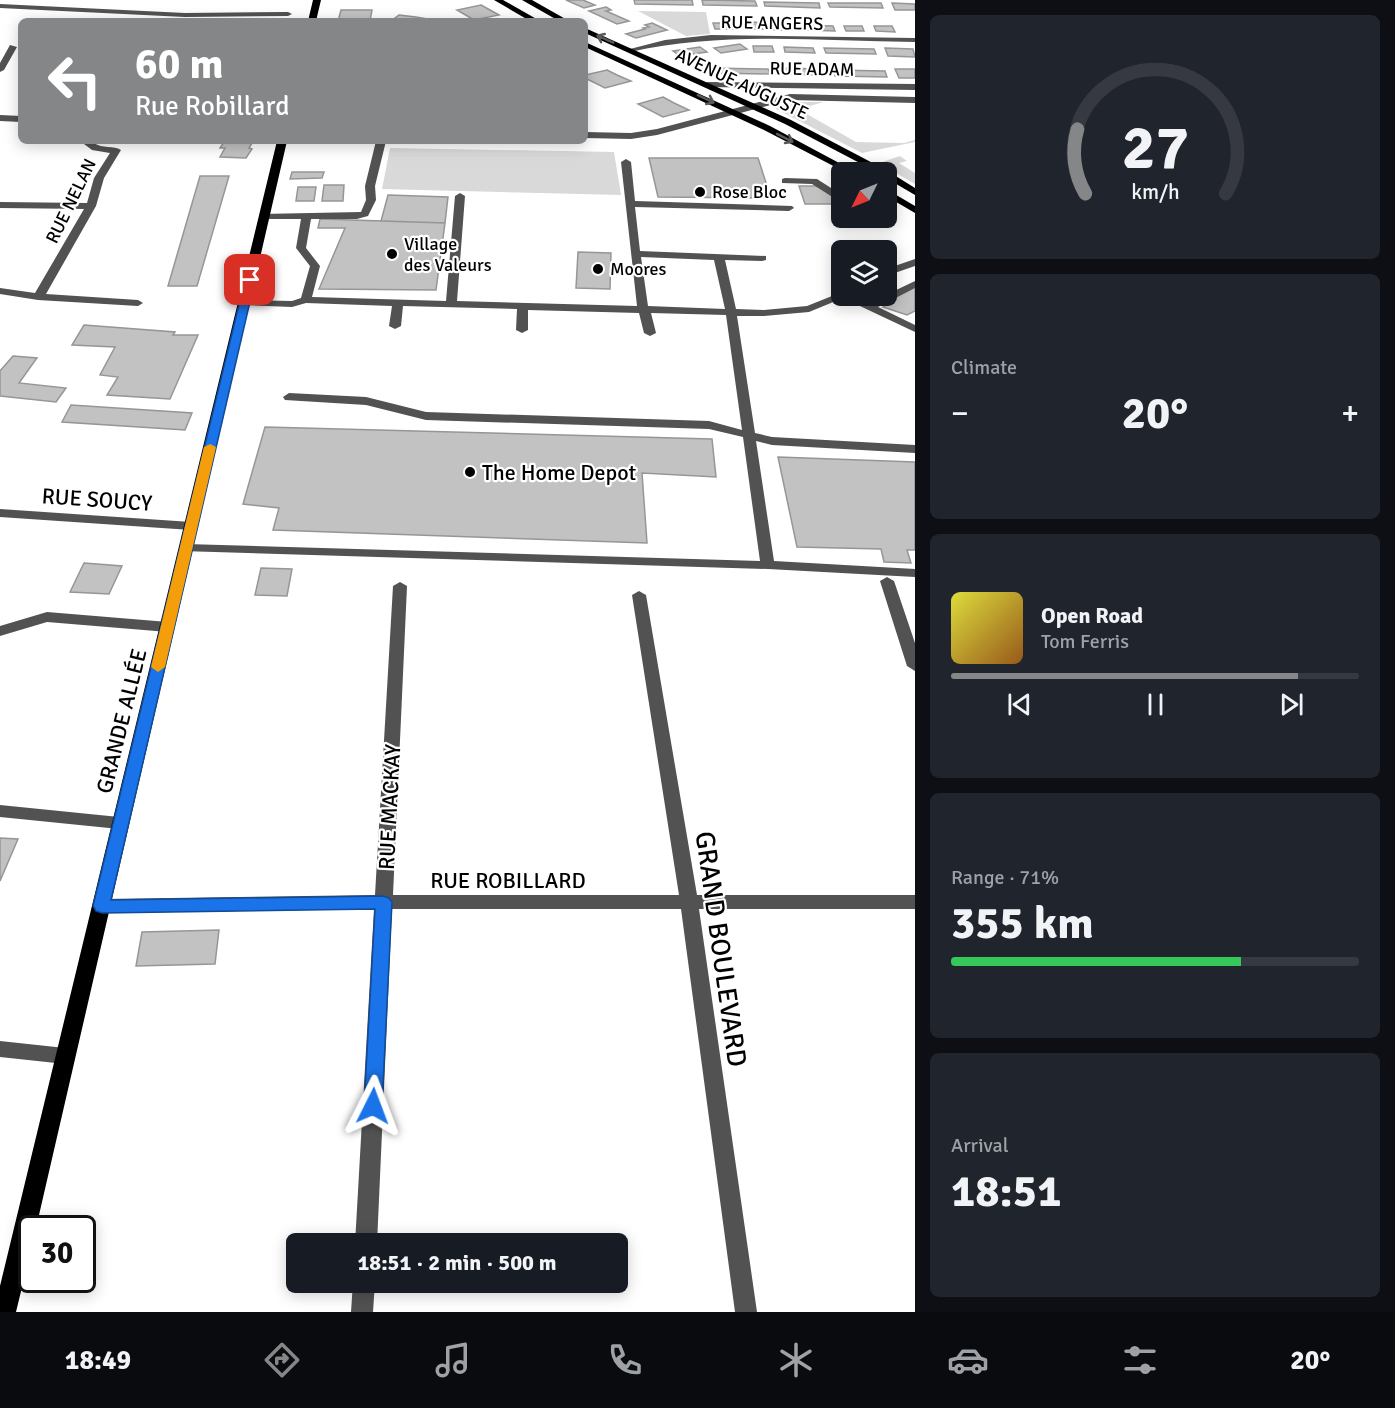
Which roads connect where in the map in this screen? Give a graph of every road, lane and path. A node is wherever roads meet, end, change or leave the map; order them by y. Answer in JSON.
{"nodes":[{"id":1,"x":317,"y":0,"type":"edge"},
{"id":2,"x":498,"y":0,"type":"edge"},
{"id":3,"x":526,"y":0,"type":"edge"},
{"id":4,"x":0,"y":6,"type":"edge"},
{"id":5,"x":288,"y":14,"type":"edge"},
{"id":6,"x":313,"y":18,"type":"edge"},
{"id":7,"x":531,"y":18,"type":"edge"},
{"id":8,"x":559,"y":18,"type":"edge"},
{"id":9,"x":588,"y":31,"type":"edge"},
{"id":10,"x":915,"y":40,"type":"edge"},
{"id":11,"x":588,"y":45,"type":"edge"},
{"id":12,"x":0,"y":47,"type":"edge"},
{"id":13,"x":17,"y":47,"type":"edge"},
{"id":14,"x":630,"y":50,"type":"junction"},
{"id":15,"x":0,"y":70,"type":"edge"},
{"id":16,"x":708,"y":85,"type":"junction"},
{"id":17,"x":915,"y":87,"type":"edge"},
{"id":18,"x":915,"y":99,"type":"edge"},
{"id":19,"x":754,"y":106,"type":"junction"},
{"id":20,"x":732,"y":112,"type":"junction"},
{"id":21,"x":0,"y":118,"type":"edge"},
{"id":22,"x":18,"y":119,"type":"edge"},
{"id":23,"x":588,"y":135,"type":"edge"},
{"id":24,"x":89,"y":144,"type":"edge"},
{"id":25,"x":121,"y":144,"type":"edge"},
{"id":26,"x":281,"y":144,"type":"edge"},
{"id":27,"x":380,"y":144,"type":"edge"},
{"id":28,"x":116,"y":150,"type":"junction"},
{"id":29,"x":626,"y":162,"type":"dead end"},
{"id":30,"x":831,"y":162,"type":"edge"},
{"id":31,"x":865,"y":162,"type":"edge"},
{"id":32,"x":785,"y":181,"type":"dead end"},
{"id":33,"x":897,"y":181,"type":"edge"},
{"id":34,"x":915,"y":192,"type":"edge"},
{"id":35,"x":831,"y":193,"type":"edge"},
{"id":36,"x":460,"y":196,"type":"dead end"},
{"id":37,"x":897,"y":199,"type":"edge"},
{"id":38,"x":631,"y":204,"type":"junction"},
{"id":39,"x":0,"y":205,"type":"edge"},
{"id":40,"x":91,"y":206,"type":"junction"},
{"id":41,"x":789,"y":208,"type":"dead end"},
{"id":42,"x":915,"y":210,"type":"edge"},
{"id":43,"x":265,"y":216,"type":"junction"},
{"id":44,"x":306,"y":216,"type":"junction"},
{"id":45,"x":636,"y":254,"type":"junction"},
{"id":46,"x":719,"y":256,"type":"junction"},
{"id":47,"x":762,"y":258,"type":"dead end"},
{"id":48,"x":915,"y":262,"type":"edge"},
{"id":49,"x":897,"y":269,"type":"edge"},
{"id":50,"x":915,"y":284,"type":"edge"},
{"id":51,"x":0,"y":291,"type":"edge"},
{"id":52,"x":897,"y":293,"type":"edge"},
{"id":53,"x":38,"y":297,"type":"junction"},
{"id":54,"x":245,"y":299,"type":"junction"},
{"id":55,"x":831,"y":299,"type":"edge"},
{"id":56,"x":306,"y":300,"type":"junction"},
{"id":57,"x":138,"y":303,"type":"dead end"},
{"id":58,"x":398,"y":303,"type":"junction"},
{"id":59,"x":451,"y":304,"type":"junction"},
{"id":60,"x":523,"y":306,"type":"junction"},
{"id":61,"x":871,"y":306,"type":"edge"},
{"id":62,"x":644,"y":310,"type":"junction"},
{"id":63,"x":731,"y":312,"type":"junction"},
{"id":64,"x":395,"y":326,"type":"dead end"},
{"id":65,"x":915,"y":329,"type":"edge"},
{"id":66,"x":522,"y":330,"type":"dead end"},
{"id":67,"x":650,"y":333,"type":"dead end"},
{"id":68,"x":289,"y":397,"type":"dead end"},
{"id":69,"x":749,"y":436,"type":"junction"},
{"id":70,"x":915,"y":449,"type":"edge"},
{"id":71,"x":0,"y":513,"type":"edge"},
{"id":72,"x":191,"y":526,"type":"junction"},
{"id":73,"x":186,"y":548,"type":"junction"},
{"id":74,"x":768,"y":565,"type":"junction"},
{"id":75,"x":915,"y":573,"type":"edge"},
{"id":76,"x":887,"y":581,"type":"dead end"},
{"id":77,"x":400,"y":586,"type":"dead end"},
{"id":78,"x":639,"y":595,"type":"dead end"},
{"id":79,"x":168,"y":627,"type":"junction"},
{"id":80,"x":0,"y":631,"type":"edge"},
{"id":81,"x":915,"y":666,"type":"edge"},
{"id":82,"x":0,"y":810,"type":"edge"},
{"id":83,"x":120,"y":823,"type":"junction"},
{"id":84,"x":383,"y":902,"type":"junction"},
{"id":85,"x":915,"y":902,"type":"edge"},
{"id":86,"x":689,"y":903,"type":"junction"},
{"id":87,"x":102,"y":906,"type":"junction"},
{"id":88,"x":0,"y":1049,"type":"edge"},
{"id":89,"x":65,"y":1056,"type":"junction"},
{"id":90,"x":367,"y":1233,"type":"edge"},
{"id":91,"x":363,"y":1293,"type":"edge"},
{"id":92,"x":5,"y":1312,"type":"edge"},
{"id":93,"x":362,"y":1312,"type":"edge"},
{"id":94,"x":746,"y":1312,"type":"edge"}],
"edges":[{"from":1,"to":6,"type":"main road"},
{"from":2,"to":7,"type":"main road"},
{"from":3,"to":8,"type":"main road"},
{"from":4,"to":5,"type":"street"},
{"from":14,"to":9,"type":"main road","name":"AVENUE AUGUSTE","one_way":true},
{"from":10,"to":14,"type":"street","name":"RUE ANGERS"},
{"from":11,"to":20,"type":"main road","name":"AVENUE AUGUSTE","one_way":true},
{"from":12,"to":13,"type":"street"},
{"from":13,"to":15,"type":"street"},
{"from":14,"to":16,"type":"main road","name":"AVENUE AUGUSTE"},
{"from":16,"to":17,"type":"street","name":"RUE ADAM"},
{"from":16,"to":19,"type":"main road","name":"AVENUE AUGUSTE"},
{"from":18,"to":19,"type":"street","name":"RUE ADAM"},
{"from":19,"to":20,"type":"street","name":"RUE ADAM"},
{"from":19,"to":31,"type":"main road","name":"AVENUE AUGUSTE"},
{"from":20,"to":23,"type":"street","name":"RUE ADAM"},
{"from":20,"to":30,"type":"main road","name":"AVENUE AUGUSTE","one_way":true},
{"from":21,"to":22,"type":"street"},
{"from":24,"to":28,"type":"street","name":"RUE NELAN"},
{"from":25,"to":28,"type":"street","name":"RUE NELAN"},
{"from":26,"to":43,"type":"main road","name":"GRANDE ALLÉE"},
{"from":27,"to":44,"type":"street"},
{"from":28,"to":40,"type":"street","name":"RUE NELAN"},
{"from":29,"to":38,"type":"street"},
{"from":32,"to":35,"type":"street"},
{"from":33,"to":34,"type":"main road","name":"AVENUE AUGUSTE"},
{"from":36,"to":59,"type":"street"},
{"from":37,"to":42,"type":"main road"},
{"from":38,"to":41,"type":"street"},
{"from":38,"to":45,"type":"street"},
{"from":39,"to":40,"type":"street"},
{"from":40,"to":53,"type":"street","name":"RUE NELAN"},
{"from":43,"to":44,"type":"street"},
{"from":43,"to":54,"type":"main road","name":"GRANDE ALLÉE"},
{"from":44,"to":56,"type":"street"},
{"from":45,"to":46,"type":"street"},
{"from":45,"to":62,"type":"street"},
{"from":46,"to":47,"type":"street"},
{"from":46,"to":63,"type":"street"},
{"from":48,"to":49,"type":"street"},
{"from":50,"to":52,"type":"street"},
{"from":51,"to":53,"type":"street"},
{"from":53,"to":57,"type":"street"},
{"from":54,"to":56,"type":"street"},
{"from":54,"to":72,"type":"main road","name":"GRANDE ALLÉE"},
{"from":55,"to":63,"type":"street"},
{"from":56,"to":58,"type":"street"},
{"from":58,"to":59,"type":"street"},
{"from":58,"to":64,"type":"street"},
{"from":59,"to":60,"type":"street"},
{"from":60,"to":62,"type":"street"},
{"from":60,"to":66,"type":"street"},
{"from":61,"to":65,"type":"street"},
{"from":62,"to":63,"type":"street"},
{"from":62,"to":67,"type":"street"},
{"from":63,"to":69,"type":"street"},
{"from":68,"to":69,"type":"street"},
{"from":69,"to":70,"type":"street"},
{"from":69,"to":74,"type":"street"},
{"from":71,"to":72,"type":"street","name":"RUE SOUCY"},
{"from":72,"to":73,"type":"main road","name":"GRANDE ALLÉE"},
{"from":73,"to":74,"type":"street"},
{"from":73,"to":79,"type":"main road","name":"GRANDE ALLÉE"},
{"from":74,"to":75,"type":"street"},
{"from":76,"to":81,"type":"street"},
{"from":77,"to":84,"type":"street","name":"RUE MACKAY"},
{"from":78,"to":86,"type":"street","name":"GRAND BOULEVARD"},
{"from":79,"to":80,"type":"street"},
{"from":79,"to":83,"type":"main road","name":"GRANDE ALLÉE"},
{"from":82,"to":83,"type":"street"},
{"from":83,"to":87,"type":"main road","name":"GRANDE ALLÉE"},
{"from":84,"to":86,"type":"street","name":"RUE ROBILLARD"},
{"from":84,"to":87,"type":"street","name":"RUE ROBILLARD"},
{"from":84,"to":90,"type":"street","name":"RUE MACKAY"},
{"from":85,"to":86,"type":"street","name":"RUE ROBILLARD"},
{"from":86,"to":94,"type":"street","name":"GRAND BOULEVARD"},
{"from":87,"to":89,"type":"main road","name":"GRANDE ALLÉE"},
{"from":88,"to":89,"type":"street"},
{"from":89,"to":92,"type":"main road","name":"GRANDE ALLÉE"},
{"from":91,"to":93,"type":"street"}]}
